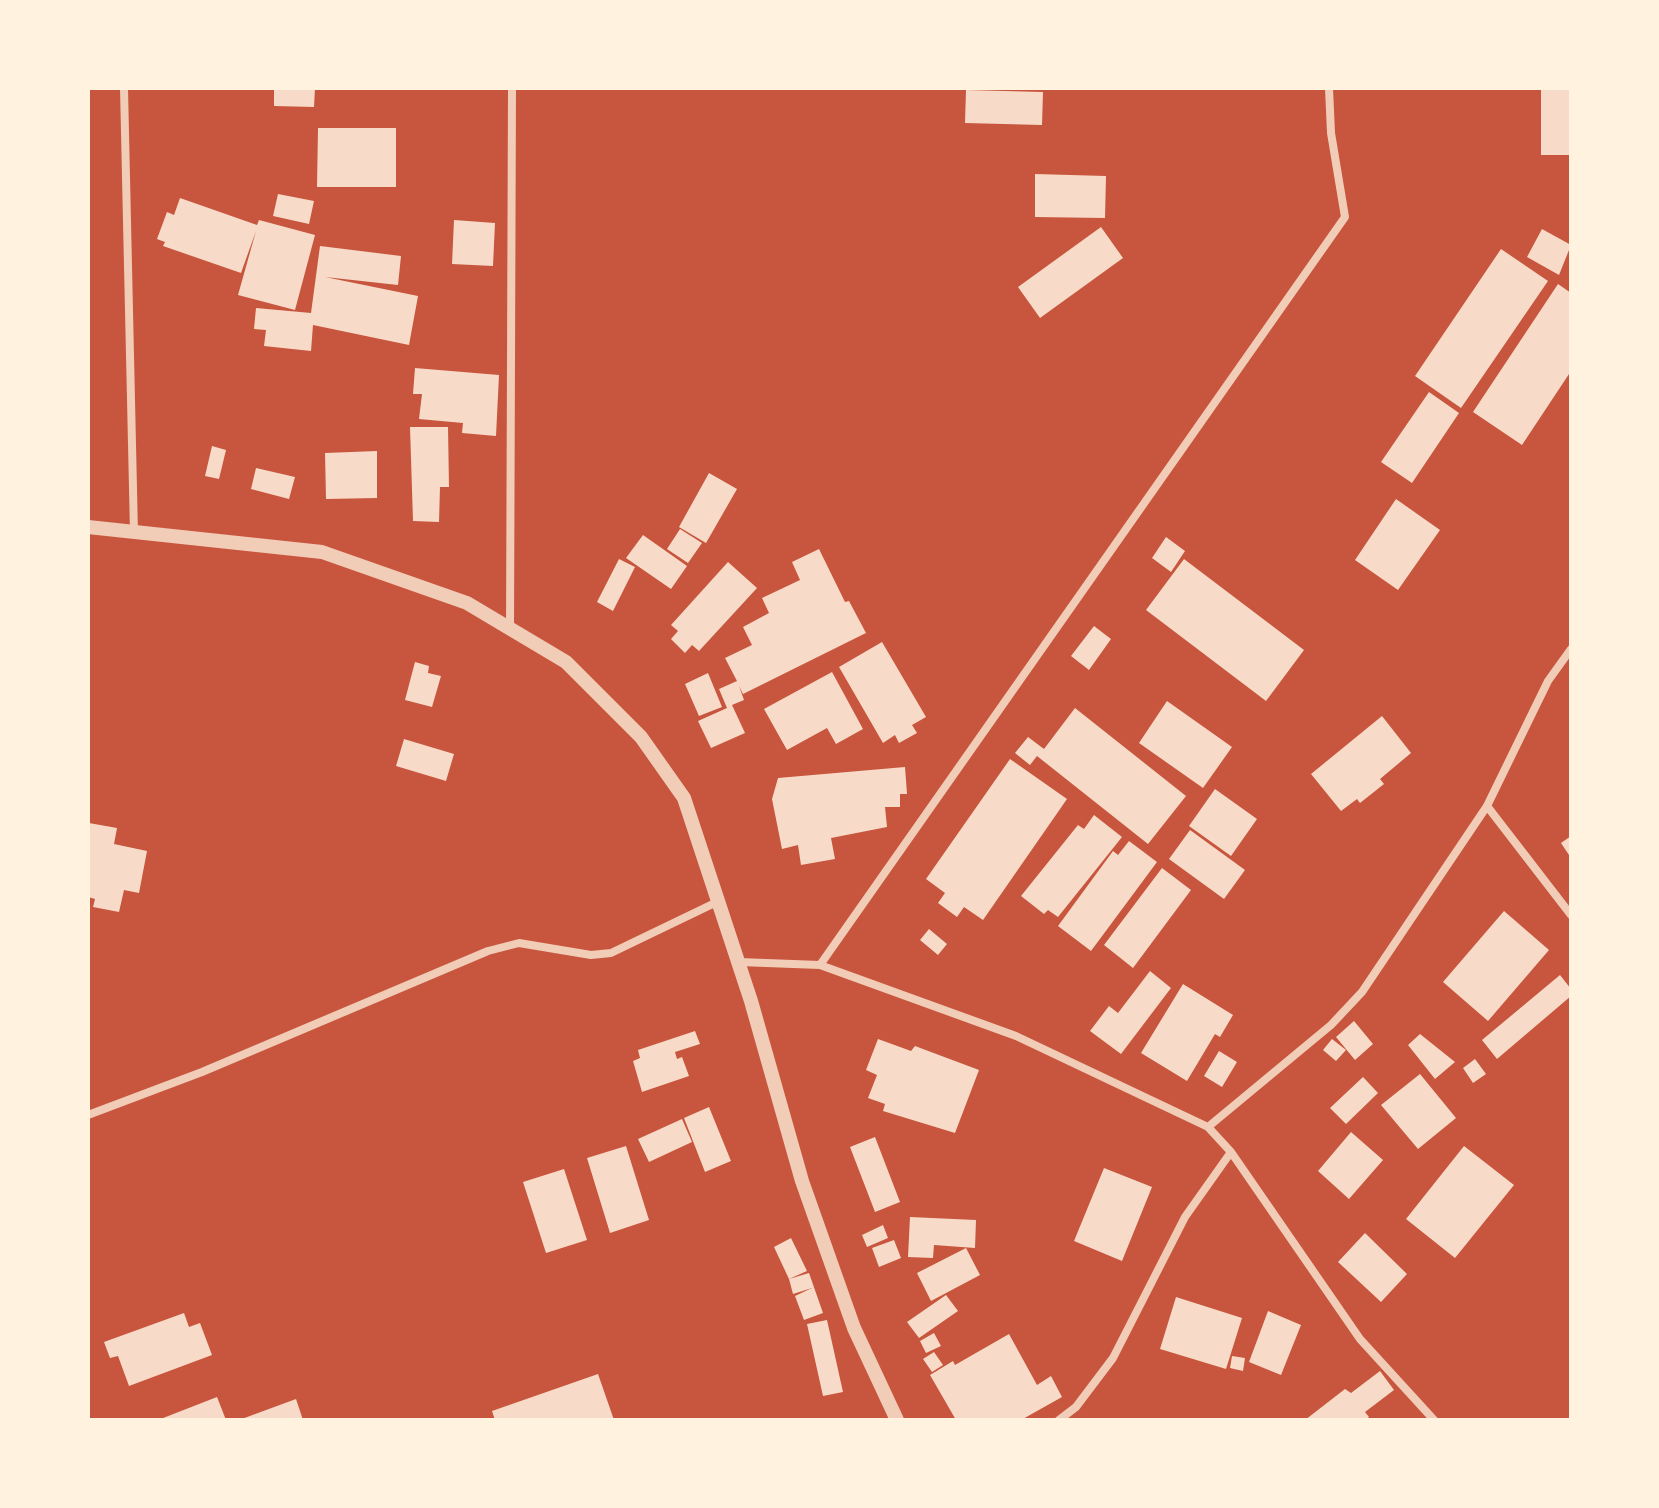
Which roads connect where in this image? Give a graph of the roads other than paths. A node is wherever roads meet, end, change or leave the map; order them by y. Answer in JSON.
{"nodes":[{"id":1,"x":124,"y":88,"type":"edge"},
{"id":2,"x":512,"y":88,"type":"edge"},
{"id":3,"x":1329,"y":88,"type":"edge"},
{"id":4,"x":88,"y":527,"type":"edge"},
{"id":5,"x":134,"y":533,"type":"junction"},
{"id":6,"x":510,"y":628,"type":"junction"},
{"id":7,"x":1571,"y":649,"type":"edge"},
{"id":8,"x":1487,"y":806,"type":"junction"},
{"id":9,"x":720,"y":901,"type":"junction"},
{"id":10,"x":1571,"y":915,"type":"edge"},
{"id":11,"x":739,"y":962,"type":"junction"},
{"id":12,"x":820,"y":965,"type":"junction"},
{"id":13,"x":88,"y":1115,"type":"edge"},
{"id":14,"x":1208,"y":1127,"type":"junction"},
{"id":15,"x":1231,"y":1152,"type":"junction"},
{"id":16,"x":897,"y":1420,"type":"edge"},
{"id":17,"x":1059,"y":1420,"type":"edge"},
{"id":18,"x":1434,"y":1420,"type":"edge"}],
"edges":[{"from":1,"to":5,"type":"street"},
{"from":2,"to":6,"type":"street"},
{"from":3,"to":12,"type":"street"},
{"from":4,"to":5,"type":"street"},
{"from":5,"to":6,"type":"street"},
{"from":6,"to":9,"type":"street"},
{"from":7,"to":8,"type":"street"},
{"from":8,"to":10,"type":"street"},
{"from":8,"to":14,"type":"street"},
{"from":9,"to":11,"type":"street"},
{"from":9,"to":13,"type":"street"},
{"from":11,"to":12,"type":"street"},
{"from":11,"to":16,"type":"street"},
{"from":12,"to":14,"type":"street"},
{"from":14,"to":15,"type":"street"},
{"from":15,"to":17,"type":"street"},
{"from":15,"to":18,"type":"street"}]}
